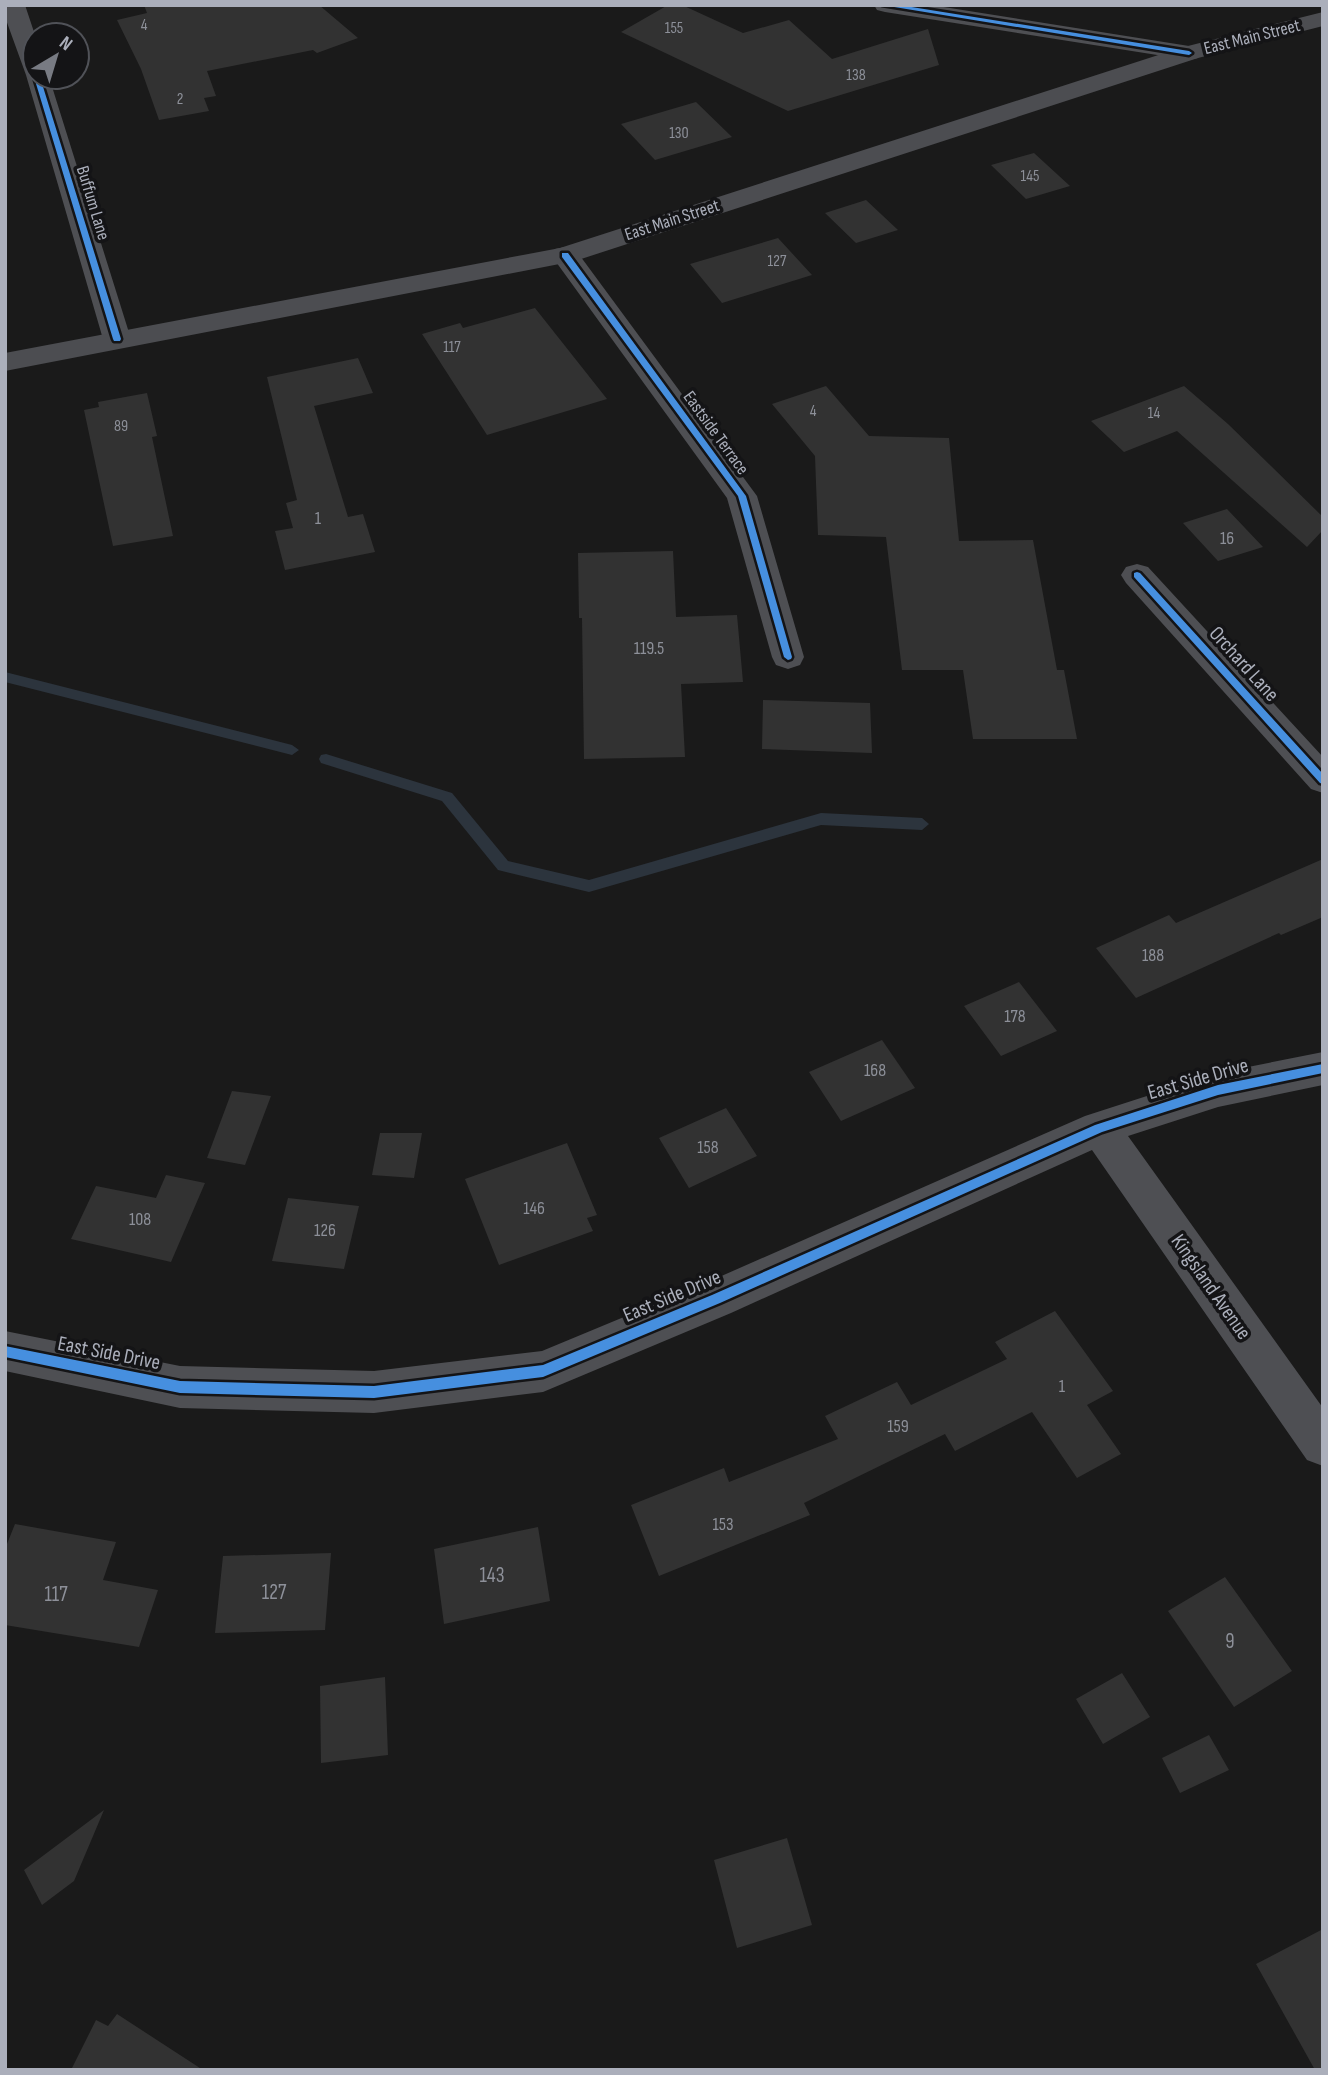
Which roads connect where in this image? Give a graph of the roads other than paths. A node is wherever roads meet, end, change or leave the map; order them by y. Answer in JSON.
{"nodes":[{"id":1,"x":13,"y":5,"type":"edge"},
{"id":2,"x":885,"y":5,"type":"edge"},
{"id":3,"x":1323,"y":19,"type":"edge"},
{"id":4,"x":21,"y":48,"type":"edge"},
{"id":5,"x":1189,"y":53,"type":"junction"},
{"id":6,"x":41,"y":91,"type":"edge"},
{"id":7,"x":565,"y":255,"type":"junction"},
{"id":8,"x":117,"y":339,"type":"junction"},
{"id":9,"x":5,"y":362,"type":"edge"},
{"id":10,"x":1137,"y":575,"type":"dead end"},
{"id":11,"x":788,"y":657,"type":"dead end"},
{"id":12,"x":1323,"y":780,"type":"edge"},
{"id":13,"x":1323,"y":1068,"type":"edge"},
{"id":14,"x":1099,"y":1128,"type":"junction"},
{"id":15,"x":5,"y":1351,"type":"edge"},
{"id":16,"x":1323,"y":1445,"type":"edge"}],
"edges":[{"from":1,"to":4,"type":"street"},
{"from":2,"to":5,"type":"street"},
{"from":3,"to":5,"type":"main road","name":"East Main Street"},
{"from":5,"to":7,"type":"main road","name":"East Main Street"},
{"from":6,"to":8,"type":"street","name":"Buffum Lane"},
{"from":7,"to":8,"type":"main road","name":"East Main Street"},
{"from":7,"to":11,"type":"street","name":"Eastside Terrace"},
{"from":8,"to":9,"type":"main road","name":"East Main Street"},
{"from":10,"to":12,"type":"street","name":"Orchard Lane"},
{"from":13,"to":14,"type":"street","name":"East Side Drive"},
{"from":14,"to":15,"type":"street","name":"East Side Drive"},
{"from":14,"to":16,"type":"street","name":"Kingsland Avenue"}]}
